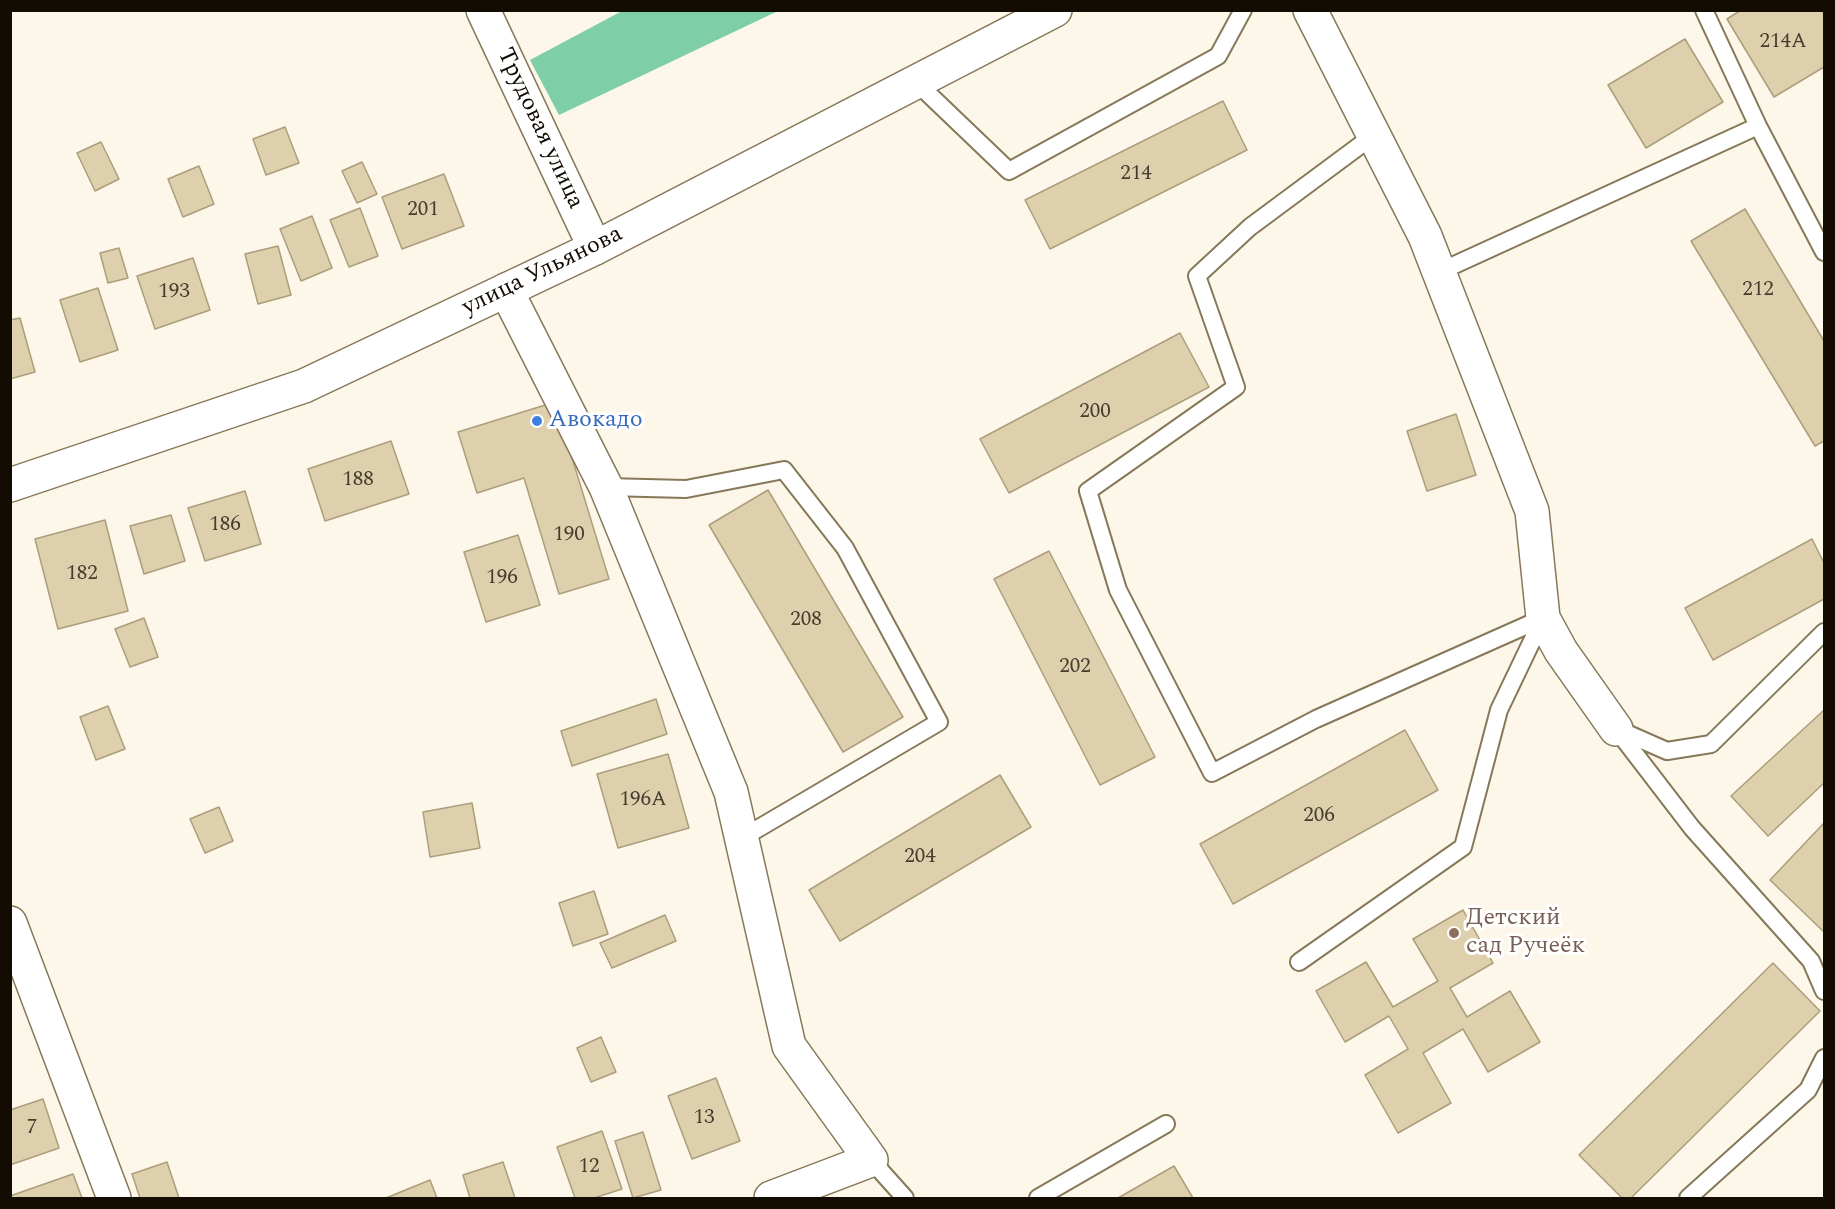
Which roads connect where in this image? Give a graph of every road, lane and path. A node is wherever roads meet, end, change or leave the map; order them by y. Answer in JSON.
{"nodes":[{"id":1,"x":483,"y":10,"type":"edge"},
{"id":2,"x":1055,"y":10,"type":"edge"},
{"id":3,"x":1243,"y":10,"type":"edge"},
{"id":4,"x":1310,"y":10,"type":"edge"},
{"id":5,"x":1704,"y":10,"type":"edge"},
{"id":6,"x":916,"y":82,"type":"junction"},
{"id":7,"x":1758,"y":126,"type":"junction"},
{"id":8,"x":1374,"y":135,"type":"junction"},
{"id":9,"x":595,"y":248,"type":"junction"},
{"id":10,"x":1824,"y":252,"type":"edge"},
{"id":11,"x":1439,"y":272,"type":"junction"},
{"id":12,"x":506,"y":290,"type":"junction"},
{"id":13,"x":10,"y":485,"type":"edge"},
{"id":14,"x":606,"y":487,"type":"junction"},
{"id":15,"x":1543,"y":618,"type":"junction"},
{"id":16,"x":1824,"y":632,"type":"edge"},
{"id":17,"x":1616,"y":729,"type":"junction"},
{"id":18,"x":742,"y":838,"type":"junction"},
{"id":19,"x":10,"y":923,"type":"edge"},
{"id":20,"x":1299,"y":962,"type":"dead end"},
{"id":21,"x":1824,"y":991,"type":"edge"},
{"id":22,"x":1824,"y":1058,"type":"edge"},
{"id":23,"x":1166,"y":1124,"type":"dead end"},
{"id":24,"x":871,"y":1160,"type":"junction"},
{"id":25,"x":114,"y":1198,"type":"edge"},
{"id":26,"x":771,"y":1198,"type":"edge"},
{"id":27,"x":905,"y":1198,"type":"edge"},
{"id":28,"x":1038,"y":1198,"type":"edge"},
{"id":29,"x":1688,"y":1198,"type":"edge"}],
"edges":[{"from":1,"to":9,"type":"street","name":"Трудовая улица"},
{"from":2,"to":6,"type":"street","name":"улица Ульянова"},
{"from":3,"to":6,"type":"lane"},
{"from":4,"to":8,"type":"street"},
{"from":5,"to":7,"type":"lane"},
{"from":6,"to":9,"type":"street","name":"улица Ульянова"},
{"from":7,"to":10,"type":"lane"},
{"from":7,"to":11,"type":"lane"},
{"from":8,"to":11,"type":"street"},
{"from":8,"to":15,"type":"lane"},
{"from":9,"to":12,"type":"street","name":"улица Ульянова"},
{"from":11,"to":15,"type":"street"},
{"from":12,"to":13,"type":"street","name":"улица Ульянова"},
{"from":12,"to":14,"type":"street"},
{"from":14,"to":18,"type":"street"},
{"from":14,"to":18,"type":"lane"},
{"from":15,"to":17,"type":"street"},
{"from":15,"to":20,"type":"lane"},
{"from":16,"to":17,"type":"lane"},
{"from":17,"to":21,"type":"lane"},
{"from":18,"to":24,"type":"street"},
{"from":19,"to":25,"type":"street"},
{"from":22,"to":29,"type":"lane"},
{"from":23,"to":28,"type":"lane"},
{"from":24,"to":26,"type":"street"},
{"from":24,"to":27,"type":"lane"}]}
